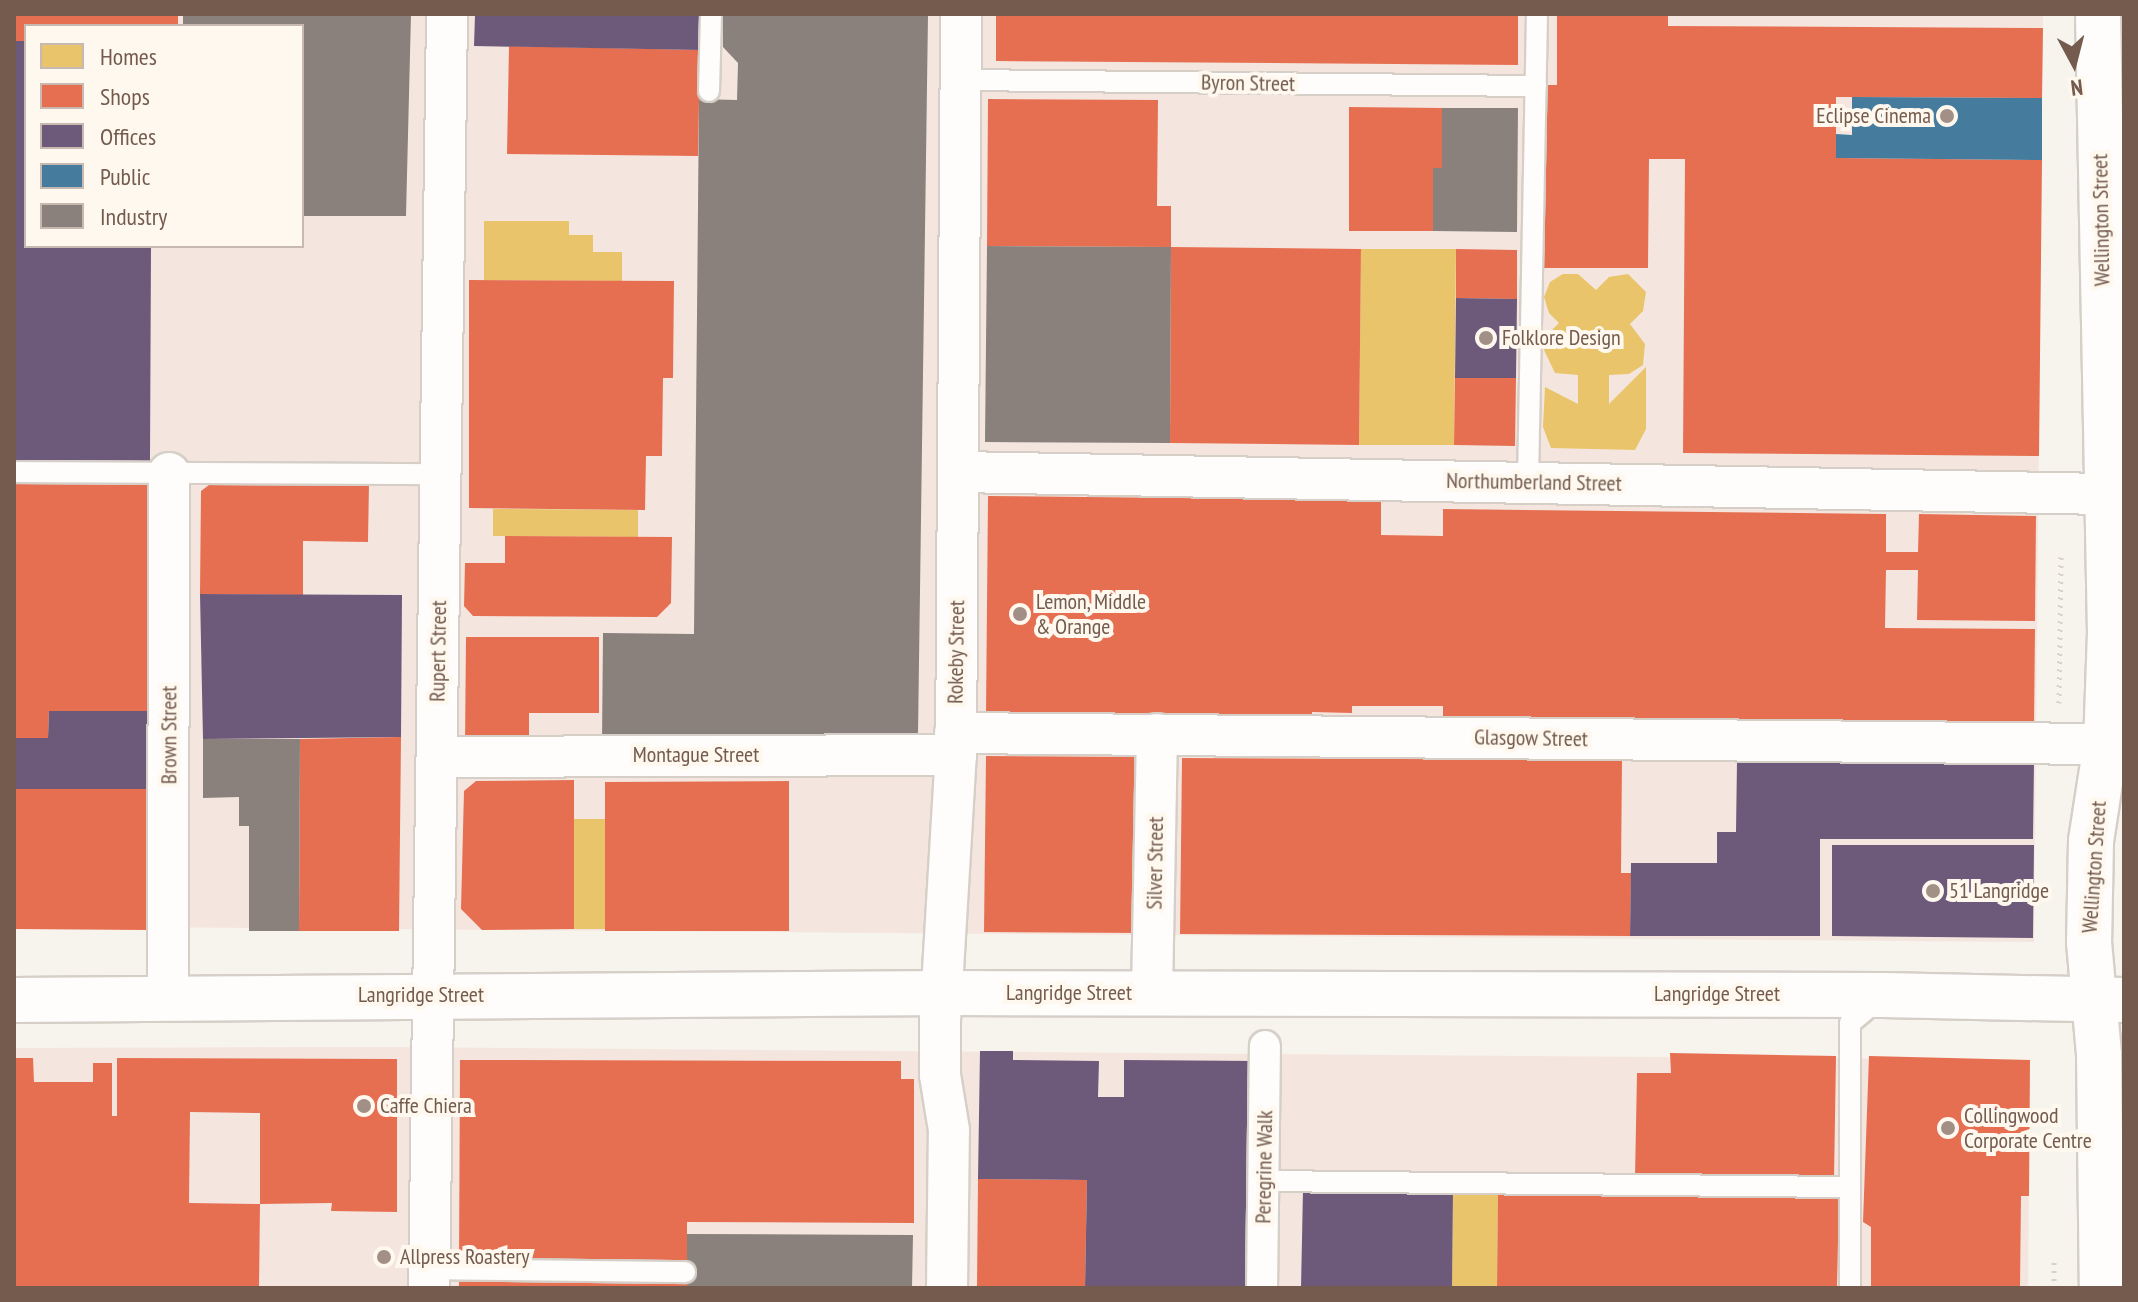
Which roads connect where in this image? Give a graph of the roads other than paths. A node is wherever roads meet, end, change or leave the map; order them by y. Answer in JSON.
{"nodes":[{"id":1,"x":447,"y":14,"type":"edge"},
{"id":2,"x":711,"y":14,"type":"edge"},
{"id":3,"x":961,"y":14,"type":"edge"},
{"id":4,"x":1537,"y":14,"type":"edge"},
{"id":5,"x":2098,"y":14,"type":"edge"},
{"id":6,"x":961,"y":80,"type":"junction"},
{"id":7,"x":1536,"y":86,"type":"junction"},
{"id":8,"x":709,"y":91,"type":"dead end"},
{"id":9,"x":14,"y":472,"type":"edge"},
{"id":10,"x":959,"y":472,"type":"junction"},
{"id":11,"x":169,"y":473,"type":"junction"},
{"id":12,"x":440,"y":474,"type":"junction"},
{"id":13,"x":1528,"y":482,"type":"junction"},
{"id":14,"x":2109,"y":494,"type":"junction"},
{"id":15,"x":2117,"y":632,"type":"edge"},
{"id":16,"x":1157,"y":734,"type":"junction"},
{"id":17,"x":956,"y":744,"type":"junction"},
{"id":18,"x":2106,"y":744,"type":"junction"},
{"id":19,"x":437,"y":757,"type":"junction"},
{"id":20,"x":944,"y":993,"type":"junction"},
{"id":21,"x":1152,"y":993,"type":"junction"},
{"id":22,"x":433,"y":995,"type":"junction"},
{"id":23,"x":1883,"y":995,"type":"junction"},
{"id":24,"x":168,"y":997,"type":"junction"},
{"id":25,"x":14,"y":1000,"type":"edge"},
{"id":26,"x":2109,"y":1000,"type":"edge"},
{"id":27,"x":1265,"y":1046,"type":"dead end"},
{"id":28,"x":1263,"y":1181,"type":"junction"},
{"id":29,"x":1848,"y":1187,"type":"junction"},
{"id":30,"x":685,"y":1272,"type":"dead end"},
{"id":31,"x":429,"y":1278,"type":"edge"},
{"id":32,"x":947,"y":1288,"type":"edge"},
{"id":33,"x":1262,"y":1288,"type":"edge"},
{"id":34,"x":1850,"y":1288,"type":"edge"},
{"id":35,"x":2102,"y":1288,"type":"edge"}],
"edges":[{"from":1,"to":12,"type":"street","name":"Rupert Street"},
{"from":2,"to":8,"type":"lane"},
{"from":3,"to":6,"type":"street","name":"Rokeby Street"},
{"from":4,"to":7,"type":"lane"},
{"from":5,"to":14,"type":"street","name":"Wellington Street"},
{"from":6,"to":7,"type":"lane","name":"Byron Street"},
{"from":6,"to":10,"type":"street","name":"Rokeby Street"},
{"from":7,"to":13,"type":"lane"},
{"from":9,"to":11,"type":"lane"},
{"from":10,"to":13,"type":"street","name":"Northumberland Street"},
{"from":10,"to":17,"type":"street","name":"Rokeby Street"},
{"from":11,"to":12,"type":"lane"},
{"from":11,"to":24,"type":"street","name":"Brown Street"},
{"from":12,"to":19,"type":"street","name":"Rupert Street"},
{"from":13,"to":14,"type":"street","name":"Northumberland Street"},
{"from":14,"to":15,"type":"street","name":"Wellington Street"},
{"from":15,"to":18,"type":"street","name":"Wellington Street"},
{"from":16,"to":17,"type":"street","name":"Glasgow Street"},
{"from":16,"to":18,"type":"street","name":"Glasgow Street"},
{"from":16,"to":21,"type":"street","name":"Silver Street"},
{"from":17,"to":19,"type":"street","name":"Montague Street"},
{"from":17,"to":20,"type":"street","name":"Rokeby Street"},
{"from":18,"to":26,"type":"street","name":"Wellington Street"},
{"from":19,"to":22,"type":"street","name":"Rupert Street"},
{"from":20,"to":21,"type":"street","name":"Langridge Street"},
{"from":20,"to":22,"type":"street","name":"Langridge Street"},
{"from":20,"to":32,"type":"street","name":"Rokeby Street"},
{"from":21,"to":23,"type":"street","name":"Langridge Street"},
{"from":22,"to":24,"type":"street","name":"Langridge Street"},
{"from":22,"to":31,"type":"street","name":"Rupert Street"},
{"from":23,"to":26,"type":"street","name":"Langridge Street"},
{"from":23,"to":29,"type":"lane"},
{"from":24,"to":25,"type":"street","name":"Langridge Street"},
{"from":26,"to":35,"type":"street","name":"Wellington Street"},
{"from":27,"to":28,"type":"street","name":"Peregrine Walk"},
{"from":28,"to":29,"type":"lane"},
{"from":28,"to":33,"type":"street","name":"Peregrine Walk"},
{"from":29,"to":34,"type":"lane"},
{"from":30,"to":31,"type":"lane"}]}
